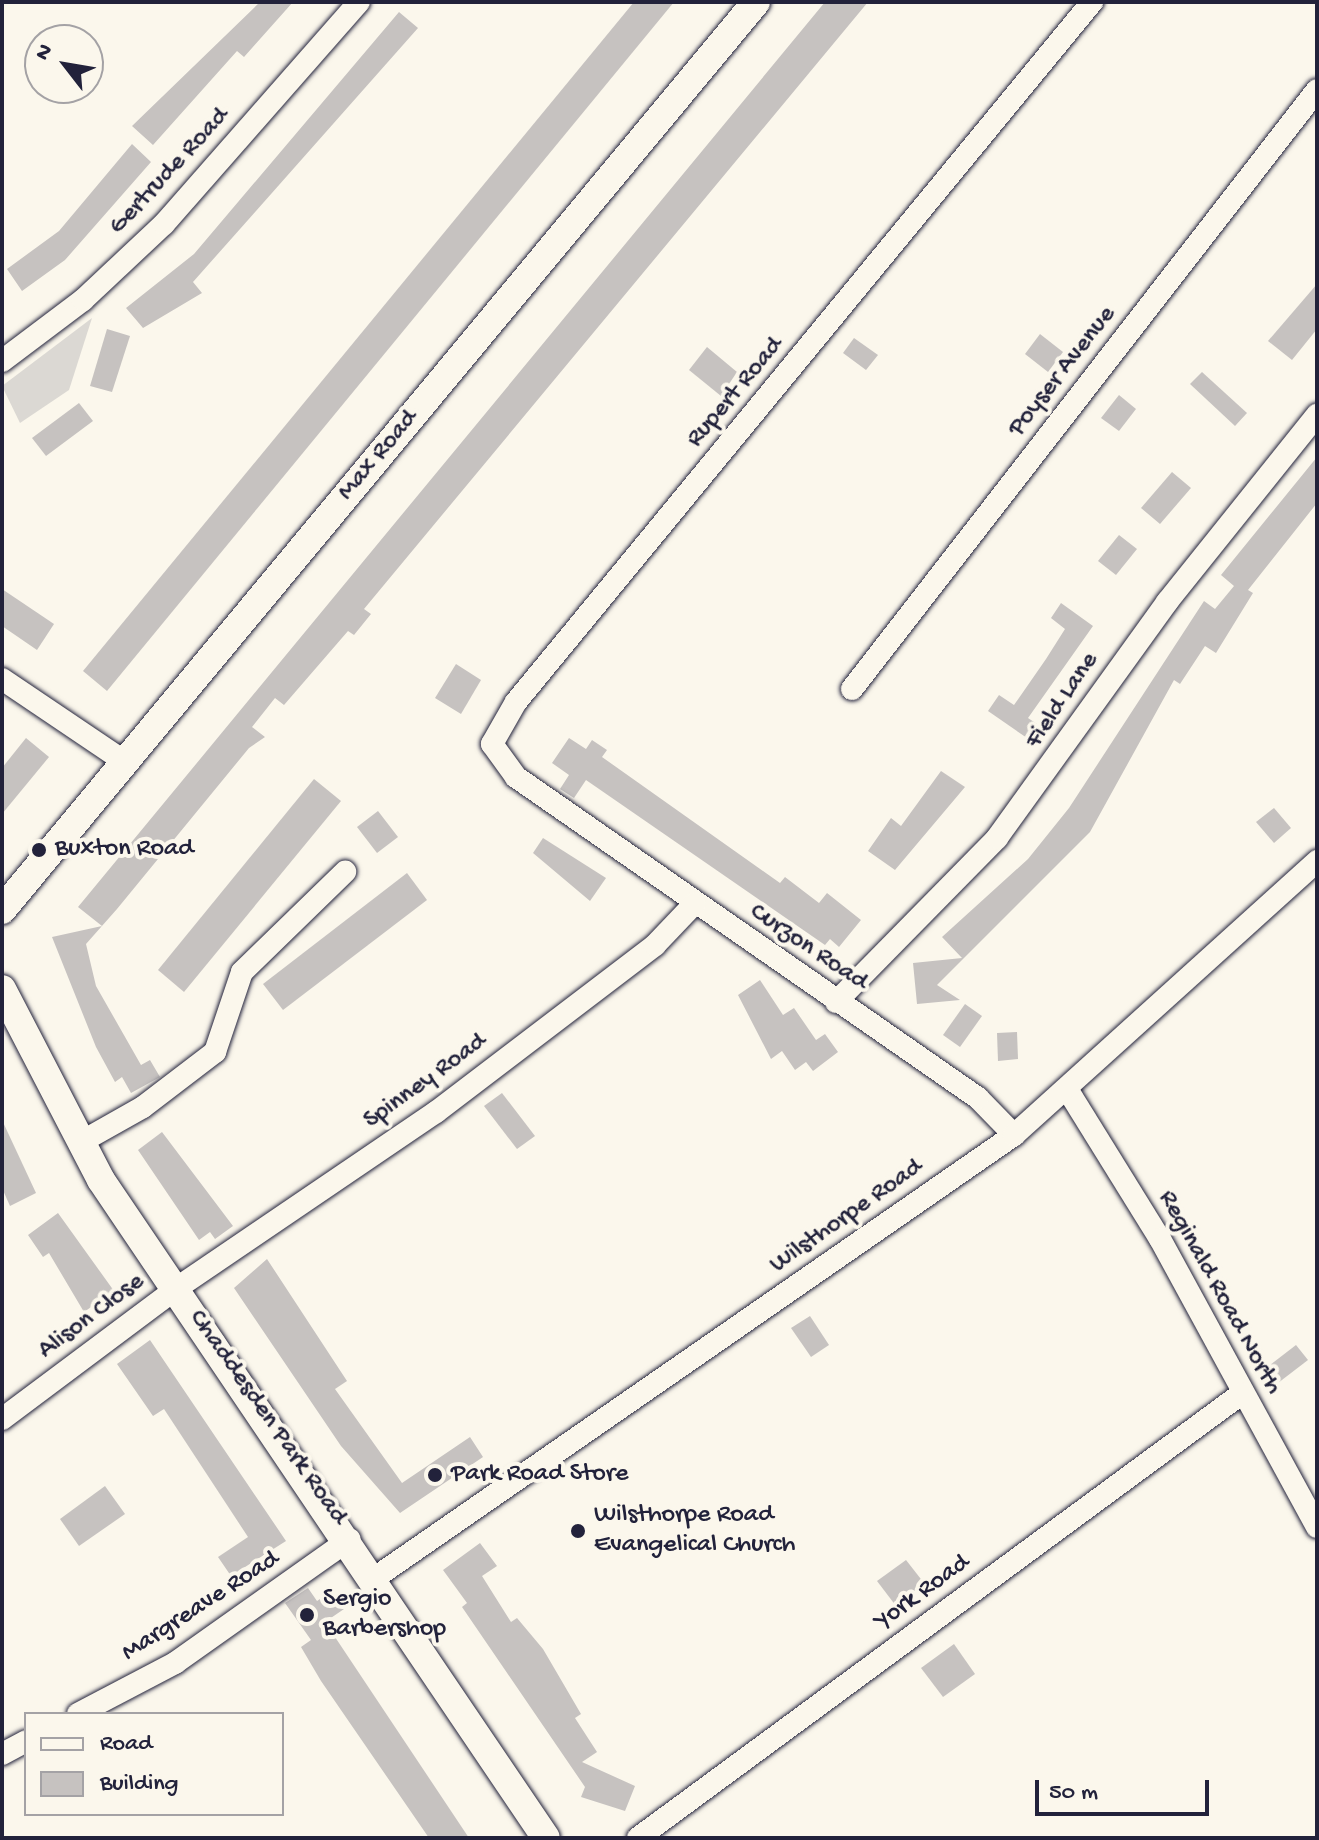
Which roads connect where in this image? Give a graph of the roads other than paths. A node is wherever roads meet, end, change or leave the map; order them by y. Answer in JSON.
{"nodes":[{"id":1,"x":359,"y":2,"type":"edge"},
{"id":2,"x":756,"y":2,"type":"edge"},
{"id":3,"x":1092,"y":2,"type":"edge"},
{"id":4,"x":1317,"y":90,"type":"edge"},
{"id":5,"x":3,"y":359,"type":"edge"},
{"id":6,"x":1317,"y":415,"type":"edge"},
{"id":7,"x":2,"y":679,"type":"edge"},
{"id":8,"x":852,"y":689,"type":"dead end"},
{"id":9,"x":125,"y":762,"type":"junction"},
{"id":10,"x":565,"y":812,"type":"joint"},
{"id":11,"x":1317,"y":861,"type":"edge"},
{"id":12,"x":345,"y":872,"type":"dead end"},
{"id":13,"x":694,"y":904,"type":"junction"},
{"id":14,"x":2,"y":910,"type":"edge"},
{"id":15,"x":2,"y":989,"type":"edge"},
{"id":16,"x":836,"y":1002,"type":"junction"},
{"id":17,"x":1067,"y":1089,"type":"junction"},
{"id":18,"x":1014,"y":1135,"type":"junction"},
{"id":19,"x":81,"y":1142,"type":"junction"},
{"id":20,"x":177,"y":1288,"type":"junction"},
{"id":21,"x":1241,"y":1394,"type":"junction"},
{"id":22,"x":2,"y":1419,"type":"edge"},
{"id":23,"x":1317,"y":1527,"type":"edge"},
{"id":24,"x":350,"y":1539,"type":"junction"},
{"id":25,"x":376,"y":1577,"type":"junction"},
{"id":26,"x":82,"y":1712,"type":"edge"},
{"id":27,"x":24,"y":1742,"type":"edge"},
{"id":28,"x":2,"y":1754,"type":"edge"},
{"id":29,"x":546,"y":1838,"type":"edge"},
{"id":30,"x":638,"y":1838,"type":"edge"}],
"edges":[{"from":1,"to":5,"type":"street","name":"Gertrude Road"},
{"from":2,"to":9,"type":"street","name":"Max Road"},
{"from":3,"to":10,"type":"street","name":"Rupert Road"},
{"from":4,"to":8,"type":"street","name":"Poyser Avenue"},
{"from":6,"to":16,"type":"street","name":"Field Lane"},
{"from":7,"to":9,"type":"street"},
{"from":9,"to":14,"type":"street","name":"Max Road"},
{"from":10,"to":13,"type":"street","name":"Curzon Road"},
{"from":11,"to":17,"type":"street","name":"Wilsthorpe Road"},
{"from":12,"to":19,"type":"street"},
{"from":13,"to":16,"type":"street","name":"Curzon Road"},
{"from":13,"to":20,"type":"street","name":"Spinney Road"},
{"from":15,"to":19,"type":"street","name":"Chaddesden Park Road"},
{"from":16,"to":18,"type":"street","name":"Curzon Road"},
{"from":17,"to":18,"type":"street","name":"Wilsthorpe Road"},
{"from":17,"to":21,"type":"street","name":"Reginald Road North"},
{"from":18,"to":25,"type":"street","name":"Wilsthorpe Road"},
{"from":19,"to":20,"type":"street","name":"Chaddesden Park Road"},
{"from":20,"to":22,"type":"street","name":"Alison Close"},
{"from":20,"to":24,"type":"street","name":"Chaddesden Park Road"},
{"from":21,"to":23,"type":"street","name":"Reginald Road North"},
{"from":21,"to":30,"type":"street","name":"York Road"},
{"from":24,"to":25,"type":"street","name":"Chaddesden Park Road"},
{"from":24,"to":26,"type":"street","name":"Margreave Road"},
{"from":25,"to":29,"type":"street","name":"Chaddesden Park Road"},
{"from":27,"to":28,"type":"street"}]}
